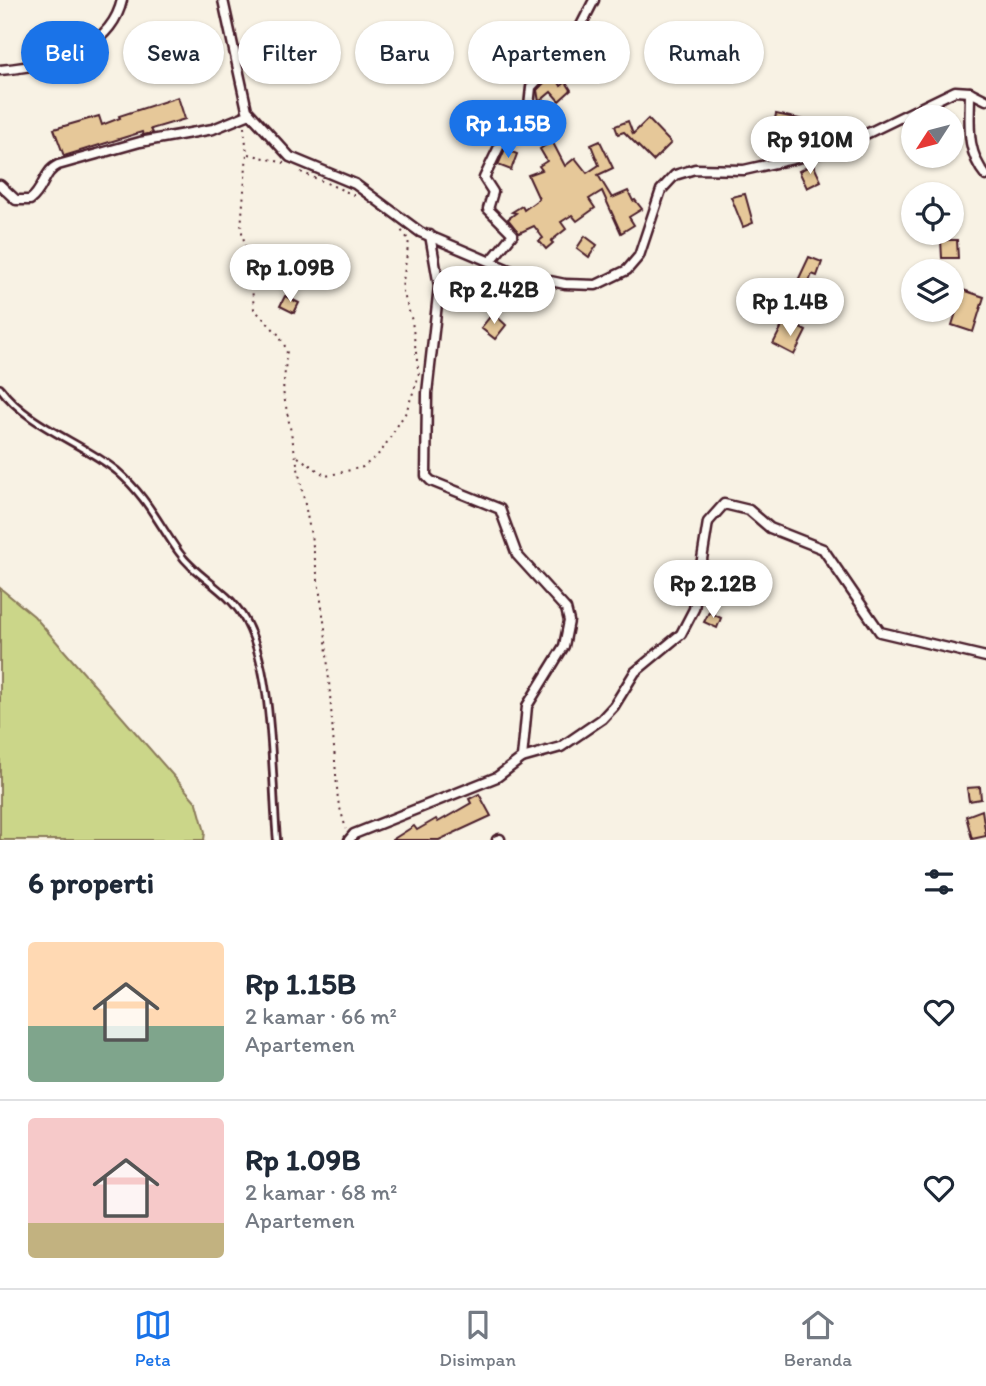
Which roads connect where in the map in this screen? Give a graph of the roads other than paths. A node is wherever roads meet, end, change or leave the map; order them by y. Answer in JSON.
{"nodes":[{"id":1,"x":122,"y":0,"type":"edge"},
{"id":2,"x":223,"y":0,"type":"edge"},
{"id":3,"x":594,"y":0,"type":"edge"},
{"id":4,"x":0,"y":70,"type":"edge"},
{"id":5,"x":970,"y":92,"type":"junction"},
{"id":6,"x":986,"y":100,"type":"edge"},
{"id":7,"x":246,"y":116,"type":"junction"},
{"id":8,"x":986,"y":176,"type":"edge"},
{"id":9,"x":0,"y":185,"type":"edge"},
{"id":10,"x":430,"y":235,"type":"junction"},
{"id":11,"x":491,"y":261,"type":"junction"},
{"id":12,"x":0,"y":388,"type":"edge"},
{"id":13,"x":986,"y":657,"type":"edge"},
{"id":14,"x":522,"y":758,"type":"junction"},
{"id":15,"x":277,"y":840,"type":"edge"},
{"id":16,"x":349,"y":840,"type":"edge"}],
"edges":[{"from":1,"to":4,"type":"street"},
{"from":2,"to":7,"type":"street"},
{"from":3,"to":11,"type":"street"},
{"from":5,"to":6,"type":"street"},
{"from":5,"to":8,"type":"street"},
{"from":5,"to":11,"type":"street"},
{"from":7,"to":9,"type":"street"},
{"from":7,"to":10,"type":"street"},
{"from":10,"to":11,"type":"street"},
{"from":10,"to":14,"type":"street"},
{"from":12,"to":15,"type":"lane"},
{"from":13,"to":14,"type":"street"},
{"from":14,"to":16,"type":"street"}]}
